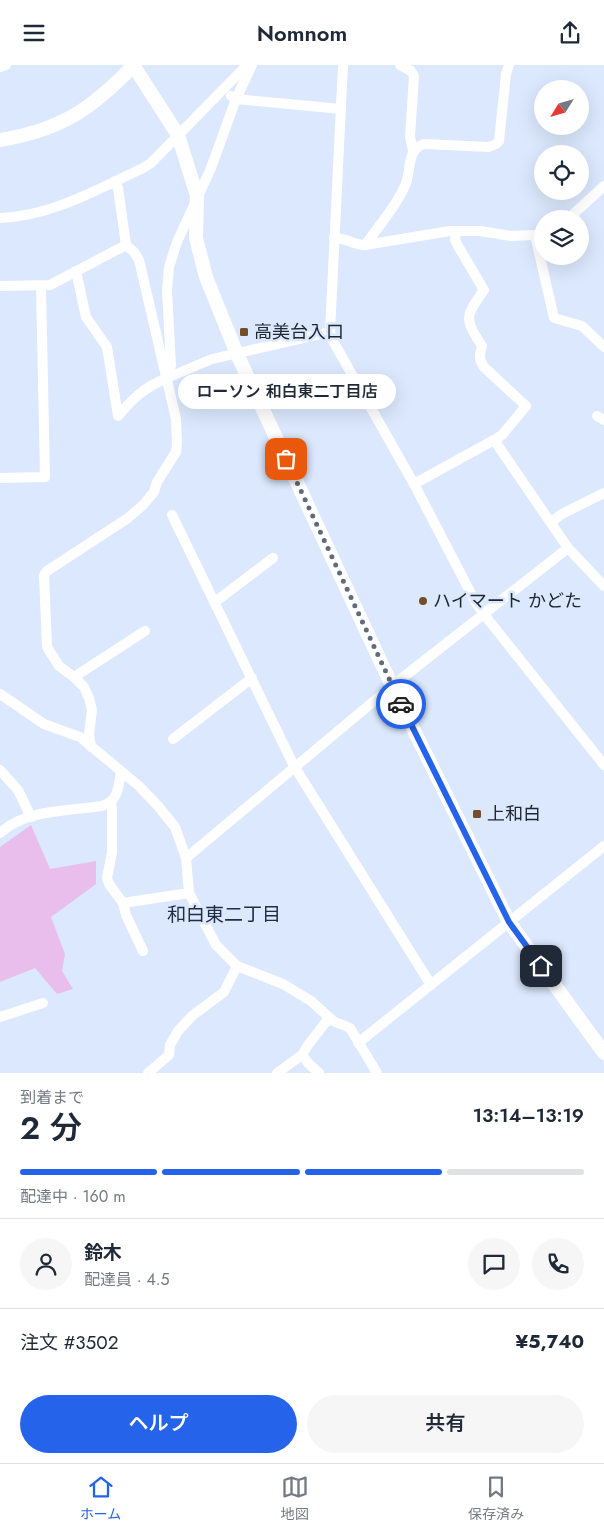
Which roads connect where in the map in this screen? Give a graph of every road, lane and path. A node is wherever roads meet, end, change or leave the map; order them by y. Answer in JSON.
{"nodes":[{"id":1,"x":6,"y":65,"type":"edge"},
{"id":2,"x":133,"y":65,"type":"edge"},
{"id":3,"x":247,"y":65,"type":"edge"},
{"id":4,"x":252,"y":65,"type":"edge"},
{"id":5,"x":343,"y":65,"type":"edge"},
{"id":6,"x":400,"y":65,"type":"edge"},
{"id":7,"x":509,"y":65,"type":"edge"},
{"id":8,"x":0,"y":67,"type":"edge"},
{"id":9,"x":222,"y":91,"type":"junction"},
{"id":10,"x":236,"y":99,"type":"junction"},
{"id":11,"x":341,"y":109,"type":"junction"},
{"id":12,"x":178,"y":135,"type":"junction"},
{"id":13,"x":0,"y":140,"type":"edge"},
{"id":14,"x":413,"y":150,"type":"junction"},
{"id":15,"x":115,"y":181,"type":"junction"},
{"id":16,"x":604,"y":186,"type":"edge"},
{"id":17,"x":197,"y":196,"type":"junction"},
{"id":18,"x":578,"y":210,"type":"edge"},
{"id":19,"x":0,"y":218,"type":"edge"},
{"id":20,"x":456,"y":231,"type":"junction"},
{"id":21,"x":534,"y":234,"type":"edge"},
{"id":22,"x":334,"y":238,"type":"junction"},
{"id":23,"x":126,"y":245,"type":"junction"},
{"id":24,"x":365,"y":245,"type":"junction"},
{"id":25,"x":545,"y":265,"type":"edge"},
{"id":26,"x":76,"y":271,"type":"junction"},
{"id":27,"x":41,"y":285,"type":"junction"},
{"id":28,"x":0,"y":286,"type":"edge"},
{"id":29,"x":330,"y":332,"type":"junction"},
{"id":30,"x":604,"y":347,"type":"edge"},
{"id":31,"x":237,"y":354,"type":"junction"},
{"id":32,"x":167,"y":378,"type":"junction"},
{"id":33,"x":494,"y":440,"type":"junction"},
{"id":34,"x":0,"y":478,"type":"edge"},
{"id":35,"x":414,"y":485,"type":"junction"},
{"id":36,"x":604,"y":493,"type":"edge"},
{"id":37,"x":172,"y":515,"type":"dead end"},
{"id":38,"x":551,"y":522,"type":"junction"},
{"id":39,"x":568,"y":548,"type":"junction"},
{"id":40,"x":273,"y":558,"type":"dead end"},
{"id":41,"x":604,"y":586,"type":"edge"},
{"id":42,"x":215,"y":602,"type":"junction"},
{"id":43,"x":485,"y":614,"type":"junction"},
{"id":44,"x":145,"y":631,"type":"dead end"},
{"id":45,"x":74,"y":677,"type":"junction"},
{"id":46,"x":252,"y":678,"type":"junction"},
{"id":47,"x":392,"y":686,"type":"junction"},
{"id":48,"x":0,"y":694,"type":"edge"},
{"id":49,"x":173,"y":739,"type":"dead end"},
{"id":50,"x":91,"y":747,"type":"junction"},
{"id":51,"x":604,"y":765,"type":"edge"},
{"id":52,"x":294,"y":766,"type":"junction"},
{"id":53,"x":0,"y":770,"type":"edge"},
{"id":54,"x":121,"y":772,"type":"junction"},
{"id":55,"x":111,"y":803,"type":"junction"},
{"id":56,"x":31,"y":817,"type":"junction"},
{"id":57,"x":0,"y":833,"type":"edge"},
{"id":58,"x":604,"y":847,"type":"edge"},
{"id":59,"x":186,"y":858,"type":"junction"},
{"id":60,"x":190,"y":893,"type":"junction"},
{"id":61,"x":123,"y":903,"type":"junction"},
{"id":62,"x":509,"y":922,"type":"junction"},
{"id":63,"x":143,"y":951,"type":"dead end"},
{"id":64,"x":237,"y":966,"type":"junction"},
{"id":65,"x":431,"y":985,"type":"junction"},
{"id":66,"x":42,"y":1003,"type":"dead end"},
{"id":67,"x":0,"y":1017,"type":"edge"},
{"id":68,"x":329,"y":1017,"type":"junction"},
{"id":69,"x":358,"y":1043,"type":"junction"},
{"id":70,"x":604,"y":1053,"type":"edge"},
{"id":71,"x":302,"y":1055,"type":"junction"},
{"id":72,"x":148,"y":1073,"type":"edge"},
{"id":73,"x":277,"y":1073,"type":"edge"},
{"id":74,"x":319,"y":1073,"type":"edge"},
{"id":75,"x":377,"y":1073,"type":"edge"}],
"edges":[{"from":1,"to":8,"type":"street"},
{"from":2,"to":12,"type":"street"},
{"from":2,"to":13,"type":"street"},
{"from":3,"to":9,"type":"street"},
{"from":4,"to":10,"type":"street"},
{"from":5,"to":11,"type":"street"},
{"from":6,"to":14,"type":"street"},
{"from":7,"to":14,"type":"street"},
{"from":9,"to":10,"type":"street"},
{"from":9,"to":12,"type":"street"},
{"from":10,"to":11,"type":"street"},
{"from":10,"to":17,"type":"street"},
{"from":11,"to":22,"type":"street"},
{"from":12,"to":15,"type":"street"},
{"from":12,"to":17,"type":"street"},
{"from":14,"to":24,"type":"street"},
{"from":15,"to":19,"type":"street"},
{"from":15,"to":23,"type":"street"},
{"from":16,"to":18,"type":"street"},
{"from":17,"to":31,"type":"street"},
{"from":17,"to":32,"type":"street"},
{"from":20,"to":21,"type":"street"},
{"from":20,"to":24,"type":"street"},
{"from":20,"to":33,"type":"street"},
{"from":22,"to":24,"type":"street"},
{"from":22,"to":29,"type":"street"},
{"from":23,"to":26,"type":"street"},
{"from":23,"to":32,"type":"street"},
{"from":25,"to":30,"type":"street"},
{"from":26,"to":27,"type":"street"},
{"from":26,"to":32,"type":"street"},
{"from":27,"to":28,"type":"street"},
{"from":27,"to":34,"type":"street"},
{"from":29,"to":31,"type":"street"},
{"from":29,"to":35,"type":"street"},
{"from":31,"to":32,"type":"street"},
{"from":31,"to":47,"type":"street"},
{"from":32,"to":45,"type":"street"},
{"from":33,"to":35,"type":"street"},
{"from":33,"to":38,"type":"street"},
{"from":35,"to":43,"type":"street"},
{"from":36,"to":38,"type":"street"},
{"from":37,"to":42,"type":"street"},
{"from":38,"to":39,"type":"street"},
{"from":39,"to":41,"type":"street"},
{"from":39,"to":43,"type":"street"},
{"from":40,"to":42,"type":"street"},
{"from":42,"to":46,"type":"street"},
{"from":43,"to":47,"type":"street"},
{"from":43,"to":51,"type":"street"},
{"from":44,"to":45,"type":"street"},
{"from":45,"to":50,"type":"street"},
{"from":46,"to":49,"type":"street"},
{"from":46,"to":52,"type":"street"},
{"from":47,"to":52,"type":"street"},
{"from":47,"to":62,"type":"street"},
{"from":48,"to":50,"type":"street"},
{"from":50,"to":54,"type":"street"},
{"from":52,"to":59,"type":"street"},
{"from":52,"to":65,"type":"street"},
{"from":53,"to":56,"type":"street"},
{"from":54,"to":55,"type":"street"},
{"from":54,"to":59,"type":"street"},
{"from":55,"to":56,"type":"street"},
{"from":55,"to":61,"type":"street"},
{"from":56,"to":57,"type":"street"},
{"from":58,"to":62,"type":"street"},
{"from":59,"to":60,"type":"street"},
{"from":60,"to":61,"type":"street"},
{"from":60,"to":64,"type":"street"},
{"from":61,"to":63,"type":"street"},
{"from":62,"to":65,"type":"street"},
{"from":62,"to":70,"type":"street"},
{"from":64,"to":68,"type":"street"},
{"from":64,"to":72,"type":"street"},
{"from":65,"to":69,"type":"street"},
{"from":66,"to":67,"type":"street"},
{"from":68,"to":69,"type":"street"},
{"from":68,"to":71,"type":"street"},
{"from":69,"to":75,"type":"street"},
{"from":71,"to":73,"type":"street"},
{"from":71,"to":74,"type":"street"}]}
